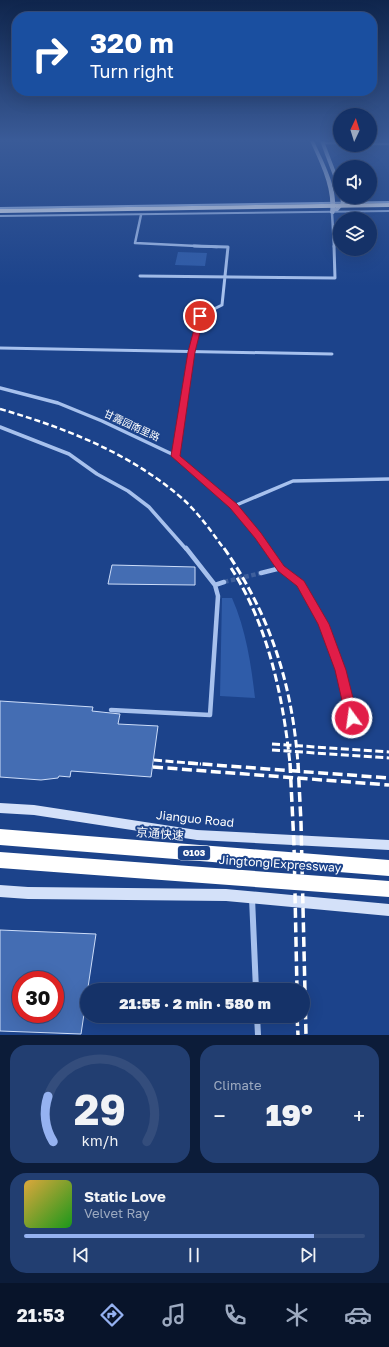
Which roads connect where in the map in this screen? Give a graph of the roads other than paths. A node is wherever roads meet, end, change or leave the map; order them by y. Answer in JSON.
{"nodes":[{"id":1,"x":330,"y":189,"type":"edge"},
{"id":2,"x":389,"y":202,"type":"edge"},
{"id":3,"x":338,"y":204,"type":"edge"},
{"id":4,"x":0,"y":208,"type":"edge"},
{"id":5,"x":336,"y":208,"type":"junction"},
{"id":6,"x":389,"y":208,"type":"edge"},
{"id":7,"x":0,"y":214,"type":"edge"},
{"id":8,"x":141,"y":215,"type":"junction"},
{"id":9,"x":140,"y":276,"type":"dead end"},
{"id":10,"x":225,"y":276,"type":"junction"},
{"id":11,"x":0,"y":348,"type":"edge"},
{"id":12,"x":191,"y":352,"type":"junction"},
{"id":13,"x":332,"y":354,"type":"dead end"},
{"id":14,"x":0,"y":388,"type":"edge"},
{"id":15,"x":0,"y":427,"type":"edge"},
{"id":16,"x":176,"y":456,"type":"junction"},
{"id":17,"x":389,"y":479,"type":"edge"},
{"id":18,"x":234,"y":506,"type":"junction"},
{"id":19,"x":281,"y":568,"type":"junction"},
{"id":20,"x":261,"y":573,"type":"tunnel mouth"},
{"id":21,"x":224,"y":582,"type":"tunnel mouth"},
{"id":22,"x":215,"y":585,"type":"junction"},
{"id":23,"x":111,"y":710,"type":"dead end"},
{"id":24,"x":352,"y":718,"type":"dead end"},
{"id":25,"x":0,"y":808,"type":"edge"},
{"id":26,"x":0,"y":837,"type":"edge"},
{"id":27,"x":389,"y":845,"type":"edge"},
{"id":28,"x":0,"y":860,"type":"edge"},
{"id":29,"x":389,"y":868,"type":"edge"},
{"id":30,"x":389,"y":889,"type":"edge"},
{"id":31,"x":0,"y":891,"type":"edge"},
{"id":32,"x":252,"y":898,"type":"junction"},
{"id":33,"x":389,"y":910,"type":"edge"},
{"id":34,"x":256,"y":983,"type":"edge"},
{"id":35,"x":257,"y":1023,"type":"edge"},
{"id":36,"x":258,"y":1035,"type":"edge"}],
"edges":[{"from":1,"to":5,"type":"main road"},
{"from":2,"to":5,"type":"street"},
{"from":3,"to":5,"type":"main road"},
{"from":4,"to":5,"type":"street"},
{"from":5,"to":6,"type":"highway"},
{"from":5,"to":7,"type":"highway"},
{"from":5,"to":8,"type":"street"},
{"from":5,"to":10,"type":"street"},
{"from":7,"to":8,"type":"street"},
{"from":8,"to":10,"type":"street"},
{"from":9,"to":10,"type":"street"},
{"from":10,"to":12,"type":"street"},
{"from":11,"to":12,"type":"street"},
{"from":12,"to":13,"type":"street"},
{"from":12,"to":16,"type":"street"},
{"from":14,"to":16,"type":"street","name":"甘露园南里路"},
{"from":15,"to":22,"type":"street"},
{"from":16,"to":18,"type":"street","name":"甘露园南里路"},
{"from":17,"to":18,"type":"street"},
{"from":18,"to":19,"type":"street","name":"甘露园南里路"},
{"from":19,"to":20,"type":"street"},
{"from":19,"to":24,"type":"street","name":"甘露园南里路"},
{"from":21,"to":22,"type":"street"},
{"from":22,"to":23,"type":"street"},
{"from":25,"to":27,"type":"main road","name":"Jianguo Road"},
{"from":26,"to":29,"type":"highway","name":"京通快速","number":"G103"},
{"from":28,"to":30,"type":"highway","name":"Jingtong Expressway","number":"G103"},
{"from":31,"to":32,"type":"main road"},
{"from":32,"to":33,"type":"main road"},
{"from":32,"to":34,"type":"street"},
{"from":35,"to":36,"type":"street"}]}
